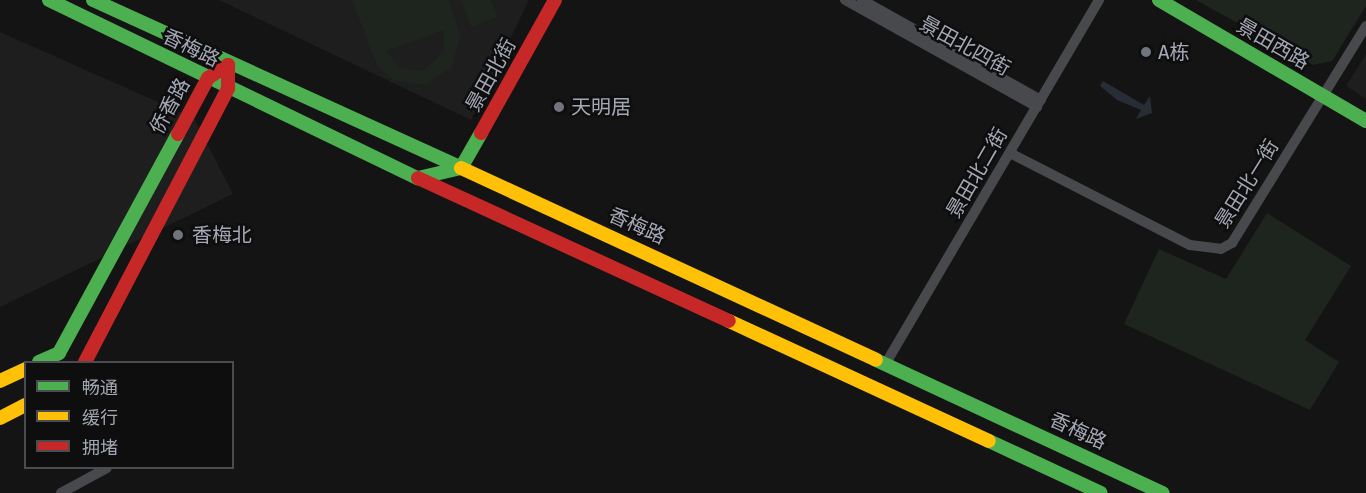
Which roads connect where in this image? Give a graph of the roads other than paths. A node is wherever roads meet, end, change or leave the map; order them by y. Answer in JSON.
{"nodes":[{"id":1,"x":49,"y":0,"type":"edge"},
{"id":2,"x":93,"y":0,"type":"edge"},
{"id":3,"x":555,"y":0,"type":"edge"},
{"id":4,"x":845,"y":0,"type":"edge"},
{"id":5,"x":862,"y":0,"type":"edge"},
{"id":6,"x":1099,"y":0,"type":"edge"},
{"id":7,"x":1159,"y":0,"type":"edge"},
{"id":8,"x":1366,"y":26,"type":"edge"},
{"id":9,"x":228,"y":65,"type":"junction"},
{"id":10,"x":208,"y":78,"type":"junction"},
{"id":11,"x":228,"y":88,"type":"junction"},
{"id":12,"x":1323,"y":95,"type":"junction"},
{"id":13,"x":1039,"y":103,"type":"junction"},
{"id":14,"x":1366,"y":122,"type":"edge"},
{"id":15,"x":1010,"y":153,"type":"junction"},
{"id":16,"x":461,"y":168,"type":"junction"},
{"id":17,"x":418,"y":178,"type":"junction"},
{"id":18,"x":446,"y":191,"type":"junction"},
{"id":19,"x":672,"y":262,"type":"junction"},
{"id":20,"x":665,"y":292,"type":"junction"},
{"id":21,"x":43,"y":361,"type":"edge"},
{"id":22,"x":86,"y":361,"type":"edge"},
{"id":23,"x":886,"y":363,"type":"junction"},
{"id":24,"x":24,"y":370,"type":"edge"},
{"id":25,"x":0,"y":381,"type":"edge"},
{"id":26,"x":24,"y":406,"type":"edge"},
{"id":27,"x":0,"y":418,"type":"edge"},
{"id":28,"x":105,"y":469,"type":"edge"},
{"id":29,"x":62,"y":493,"type":"edge"},
{"id":30,"x":1101,"y":493,"type":"edge"},
{"id":31,"x":1163,"y":493,"type":"edge"}],
"edges":[{"from":1,"to":10,"type":"main road","name":"香梅路"},
{"from":2,"to":9,"type":"main road","name":"香梅路"},
{"from":3,"to":16,"type":"main road","name":"景田北街"},
{"from":4,"to":13,"type":"street","name":"景田北四街"},
{"from":5,"to":13,"type":"street","name":"景田北四街"},
{"from":6,"to":13,"type":"street","name":"景田北二街"},
{"from":7,"to":12,"type":"main road","name":"景田西路"},
{"from":8,"to":12,"type":"street","name":"景田北一街"},
{"from":9,"to":10,"type":"main road","name":"侨香路"},
{"from":9,"to":11,"type":"main road"},
{"from":9,"to":16,"type":"main road","name":"香梅路"},
{"from":10,"to":11,"type":"main road","name":"香梅路"},
{"from":10,"to":21,"type":"main road","name":"侨香路"},
{"from":11,"to":17,"type":"main road","name":"香梅路"},
{"from":11,"to":22,"type":"main road"},
{"from":12,"to":14,"type":"main road","name":"景田西路"},
{"from":12,"to":15,"type":"street","name":"景田北一街"},
{"from":13,"to":15,"type":"street","name":"景田北二街"},
{"from":15,"to":23,"type":"street","name":"景田北二街"},
{"from":16,"to":17,"type":"main road"},
{"from":16,"to":18,"type":"main road"},
{"from":16,"to":19,"type":"main road","name":"香梅路"},
{"from":17,"to":18,"type":"main road","name":"香梅路"},
{"from":18,"to":20,"type":"main road","name":"香梅路"},
{"from":19,"to":20,"type":"main road"},
{"from":19,"to":23,"type":"main road","name":"香梅路"},
{"from":20,"to":30,"type":"main road","name":"香梅路"},
{"from":23,"to":31,"type":"main road","name":"香梅路"},
{"from":24,"to":25,"type":"main road"},
{"from":26,"to":27,"type":"main road"},
{"from":28,"to":29,"type":"street"}]}
